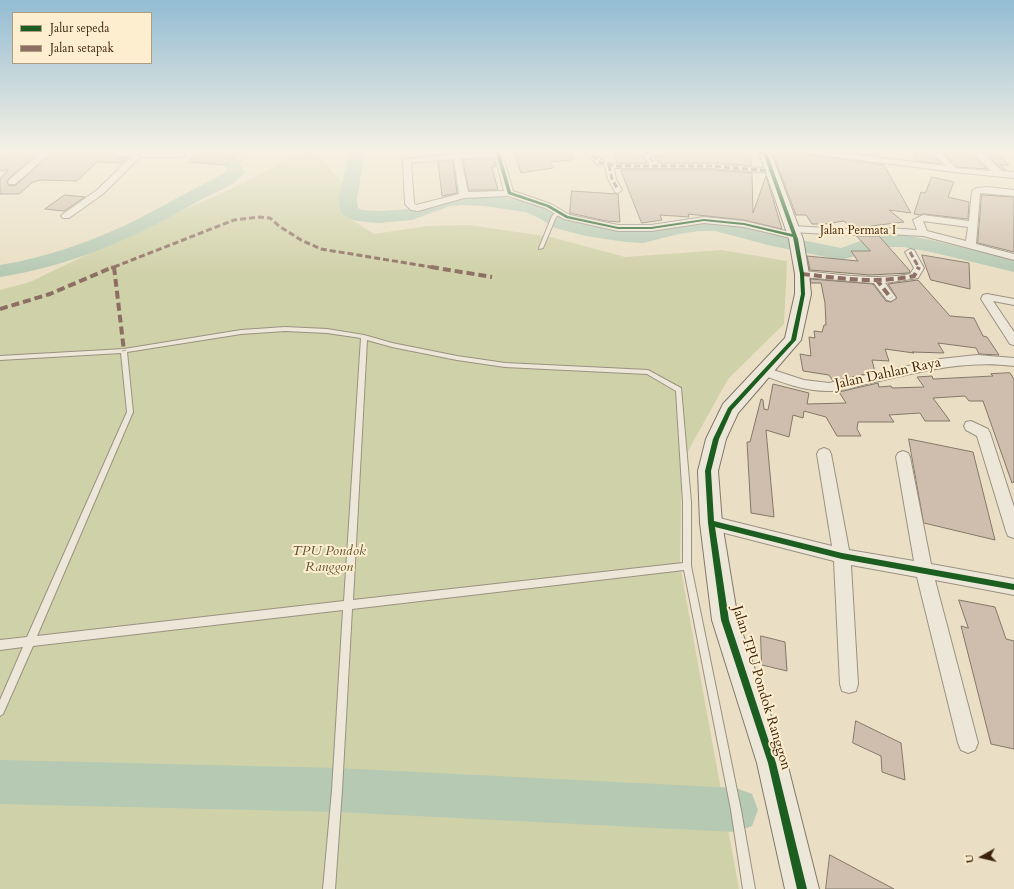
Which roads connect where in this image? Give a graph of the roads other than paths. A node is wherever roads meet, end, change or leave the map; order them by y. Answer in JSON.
{"nodes":[{"id":1,"x":101,"y":191,"type":"edge"},
{"id":2,"x":409,"y":191,"type":"edge"},
{"id":3,"x":463,"y":191,"type":"edge"},
{"id":4,"x":779,"y":191,"type":"edge"},
{"id":5,"x":976,"y":191,"type":"edge"},
{"id":6,"x":1000,"y":191,"type":"edge"},
{"id":7,"x":1014,"y":193,"type":"edge"},
{"id":8,"x":509,"y":194,"type":"joint"},
{"id":9,"x":464,"y":195,"type":"junction"},
{"id":10,"x":557,"y":214,"type":"junction"},
{"id":11,"x":66,"y":216,"type":"dead end"},
{"id":12,"x":974,"y":225,"type":"junction"},
{"id":13,"x":923,"y":233,"type":"junction"},
{"id":14,"x":795,"y":234,"type":"junction"},
{"id":15,"x":971,"y":245,"type":"junction"},
{"id":16,"x":541,"y":248,"type":"dead end"},
{"id":17,"x":910,"y":252,"type":"dead end"},
{"id":18,"x":1014,"y":257,"type":"edge"},
{"id":19,"x":801,"y":266,"type":"junction"},
{"id":20,"x":876,"y":279,"type":"junction"},
{"id":21,"x":891,"y":298,"type":"dead end"},
{"id":22,"x":1014,"y":302,"type":"edge"},
{"id":23,"x":1010,"y":328,"type":"edge"},
{"id":24,"x":364,"y":337,"type":"junction"},
{"id":25,"x":1014,"y":341,"type":"edge"},
{"id":26,"x":124,"y":351,"type":"junction"},
{"id":27,"x":0,"y":358,"type":"edge"},
{"id":28,"x":1014,"y":362,"type":"edge"},
{"id":29,"x":764,"y":371,"type":"junction"},
{"id":30,"x":971,"y":426,"type":"dead end"},
{"id":31,"x":824,"y":454,"type":"dead end"},
{"id":32,"x":903,"y":457,"type":"dead end"},
{"id":33,"x":711,"y":523,"type":"junction"},
{"id":34,"x":1014,"y":531,"type":"edge"},
{"id":35,"x":842,"y":556,"type":"junction"},
{"id":36,"x":688,"y":566,"type":"junction"},
{"id":37,"x":924,"y":570,"type":"junction"},
{"id":38,"x":1014,"y":587,"type":"edge"},
{"id":39,"x":347,"y":606,"type":"junction"},
{"id":40,"x":30,"y":642,"type":"junction"},
{"id":41,"x":0,"y":645,"type":"edge"},
{"id":42,"x":849,"y":684,"type":"dead end"},
{"id":43,"x":0,"y":711,"type":"edge"},
{"id":44,"x":968,"y":743,"type":"dead end"},
{"id":45,"x":329,"y":889,"type":"edge"},
{"id":46,"x":748,"y":889,"type":"edge"},
{"id":47,"x":802,"y":889,"type":"edge"}],
"edges":[{"from":1,"to":11,"type":"street"},
{"from":2,"to":9,"type":"street","name":"Jalan Permata I"},
{"from":3,"to":9,"type":"street"},
{"from":4,"to":14,"type":"street","name":"Jalan TPU Pondok Ranggon"},
{"from":5,"to":12,"type":"street"},
{"from":6,"to":7,"type":"street"},
{"from":8,"to":9,"type":"street","name":"Jalan Permata I"},
{"from":8,"to":10,"type":"street","name":"Jalan Permata I"},
{"from":10,"to":14,"type":"street","name":"Jalan Permata I"},
{"from":10,"to":16,"type":"lane"},
{"from":12,"to":13,"type":"street"},
{"from":12,"to":15,"type":"street"},
{"from":13,"to":14,"type":"street","name":"Jalan Permata I"},
{"from":13,"to":15,"type":"street","name":"Jalan Permata I"},
{"from":14,"to":19,"type":"street","name":"Jalan TPU Pondok Ranggon"},
{"from":15,"to":18,"type":"street","name":"Jalan Permata I"},
{"from":17,"to":20,"type":"street"},
{"from":19,"to":20,"type":"street"},
{"from":19,"to":29,"type":"street","name":"Jalan TPU Pondok Ranggon"},
{"from":20,"to":21,"type":"street"},
{"from":22,"to":23,"type":"street"},
{"from":23,"to":25,"type":"street"},
{"from":24,"to":26,"type":"lane"},
{"from":24,"to":36,"type":"lane"},
{"from":24,"to":39,"type":"lane"},
{"from":26,"to":27,"type":"lane"},
{"from":26,"to":40,"type":"lane"},
{"from":28,"to":29,"type":"street","name":"Jalan Dahlan Raya"},
{"from":29,"to":33,"type":"street","name":"Jalan TPU Pondok Ranggon"},
{"from":30,"to":34,"type":"street"},
{"from":31,"to":35,"type":"street"},
{"from":32,"to":37,"type":"street"},
{"from":33,"to":35,"type":"street"},
{"from":33,"to":47,"type":"street","name":"Jalan TPU Pondok Ranggon"},
{"from":35,"to":37,"type":"street"},
{"from":35,"to":42,"type":"street"},
{"from":36,"to":39,"type":"lane"},
{"from":36,"to":46,"type":"lane"},
{"from":37,"to":38,"type":"street"},
{"from":37,"to":44,"type":"street"},
{"from":39,"to":40,"type":"lane"},
{"from":39,"to":45,"type":"lane"},
{"from":40,"to":41,"type":"lane"},
{"from":40,"to":43,"type":"lane"}]}
